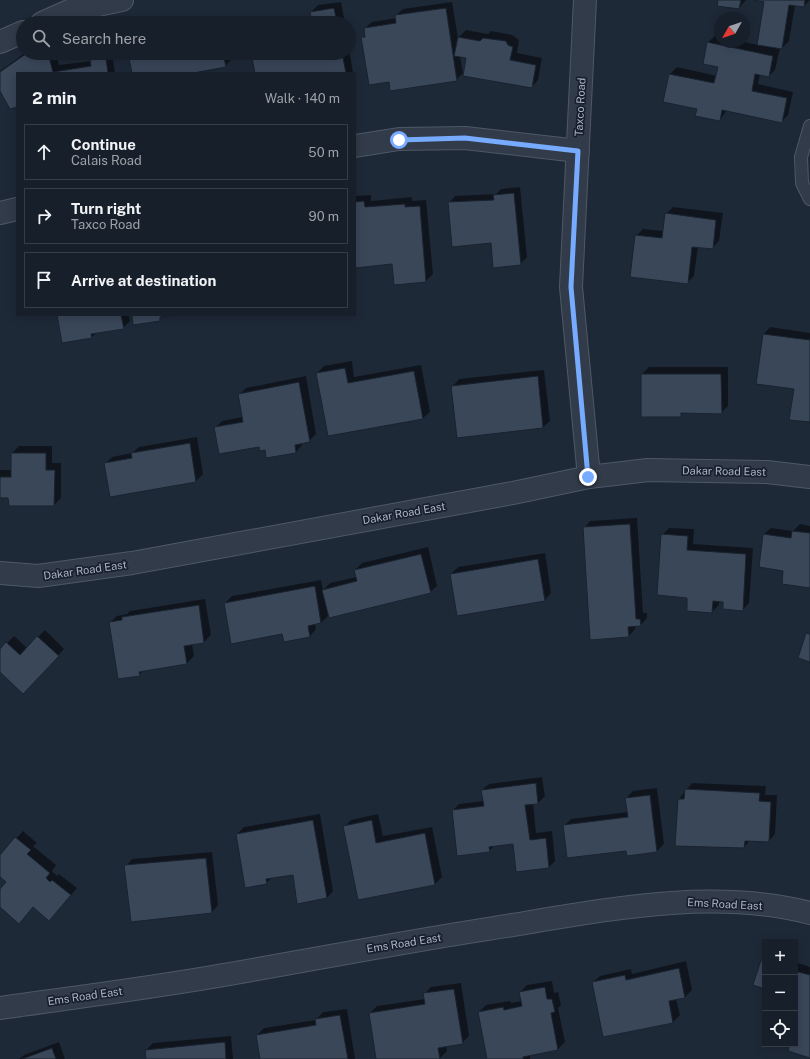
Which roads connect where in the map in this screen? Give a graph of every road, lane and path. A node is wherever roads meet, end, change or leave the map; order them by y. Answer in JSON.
{"nodes":[{"id":1,"x":122,"y":0,"type":"edge"},
{"id":2,"x":585,"y":0,"type":"edge"},
{"id":3,"x":58,"y":16,"type":"edge"},
{"id":4,"x":16,"y":35,"type":"edge"},
{"id":5,"x":0,"y":42,"type":"edge"},
{"id":6,"x":810,"y":126,"type":"edge"},
{"id":7,"x":356,"y":146,"type":"edge"},
{"id":8,"x":578,"y":151,"type":"junction"},
{"id":9,"x":810,"y":199,"type":"edge"},
{"id":10,"x":16,"y":208,"type":"edge"},
{"id":11,"x":0,"y":213,"type":"edge"},
{"id":12,"x":588,"y":477,"type":"junction"},
{"id":13,"x":810,"y":477,"type":"edge"},
{"id":14,"x":0,"y":573,"type":"edge"},
{"id":15,"x":810,"y":914,"type":"edge"},
{"id":16,"x":0,"y":1008,"type":"edge"}],
"edges":[{"from":1,"to":3,"type":"street"},
{"from":2,"to":8,"type":"street","name":"Taxco Road"},
{"from":4,"to":5,"type":"street"},
{"from":6,"to":9,"type":"lane"},
{"from":7,"to":8,"type":"street"},
{"from":8,"to":12,"type":"street","name":"Taxco Road"},
{"from":10,"to":11,"type":"street"},
{"from":12,"to":13,"type":"street","name":"Dakar Road East"},
{"from":12,"to":14,"type":"street","name":"Dakar Road East"},
{"from":15,"to":16,"type":"street","name":"Ems Road East"}]}
